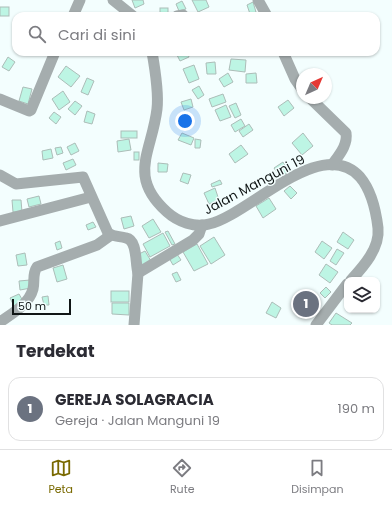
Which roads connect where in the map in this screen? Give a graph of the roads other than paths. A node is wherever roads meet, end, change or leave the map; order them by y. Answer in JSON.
{"nodes":[{"id":1,"x":80,"y":0,"type":"edge"},
{"id":2,"x":112,"y":0,"type":"edge"},
{"id":3,"x":258,"y":0,"type":"edge"},
{"id":4,"x":74,"y":12,"type":"edge"},
{"id":5,"x":128,"y":12,"type":"edge"},
{"id":6,"x":265,"y":12,"type":"edge"},
{"id":7,"x":53,"y":56,"type":"edge"},
{"id":8,"x":152,"y":56,"type":"edge"},
{"id":9,"x":285,"y":56,"type":"edge"},
{"id":10,"x":296,"y":80,"type":"edge"},
{"id":11,"x":0,"y":99,"type":"edge"},
{"id":12,"x":316,"y":104,"type":"edge"},
{"id":13,"x":332,"y":164,"type":"junction"},
{"id":14,"x":0,"y":175,"type":"edge"},
{"id":15,"x":92,"y":197,"type":"junction"},
{"id":16,"x":0,"y":221,"type":"edge"},
{"id":17,"x":202,"y":225,"type":"junction"},
{"id":18,"x":111,"y":235,"type":"junction"},
{"id":19,"x":138,"y":273,"type":"junction"},
{"id":20,"x":354,"y":277,"type":"edge"},
{"id":21,"x":344,"y":288,"type":"edge"},
{"id":22,"x":0,"y":322,"type":"edge"},
{"id":23,"x":134,"y":325,"type":"edge"},
{"id":24,"x":316,"y":325,"type":"edge"}],
"edges":[{"from":1,"to":4,"type":"street"},
{"from":2,"to":5,"type":"street"},
{"from":3,"to":6,"type":"street"},
{"from":7,"to":11,"type":"street"},
{"from":8,"to":17,"type":"street","name":"Jalan Manguni 19"},
{"from":9,"to":10,"type":"street"},
{"from":12,"to":13,"type":"street"},
{"from":13,"to":17,"type":"street","name":"Jalan Manguni 19"},
{"from":13,"to":20,"type":"street","name":"Jalan Manguni 19"},
{"from":14,"to":15,"type":"street"},
{"from":15,"to":16,"type":"street"},
{"from":15,"to":18,"type":"street"},
{"from":17,"to":19,"type":"street"},
{"from":18,"to":19,"type":"street"},
{"from":18,"to":22,"type":"street"},
{"from":19,"to":23,"type":"street"},
{"from":21,"to":24,"type":"street"}]}
